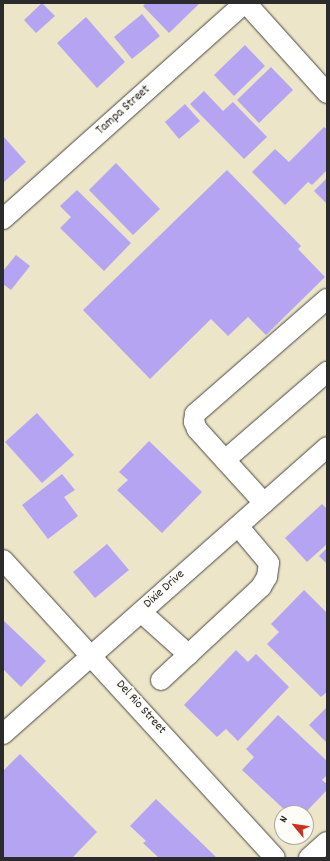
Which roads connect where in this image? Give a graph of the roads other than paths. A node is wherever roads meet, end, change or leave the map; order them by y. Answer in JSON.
{"nodes":[{"id":1,"x":246,"y":3,"type":"edge"},
{"id":2,"x":327,"y":93,"type":"edge"},
{"id":3,"x":3,"y":219,"type":"edge"},
{"id":4,"x":327,"y":299,"type":"edge"},
{"id":5,"x":327,"y":372,"type":"edge"},
{"id":6,"x":327,"y":447,"type":"edge"},
{"id":7,"x":225,"y":460,"type":"junction"},
{"id":8,"x":264,"y":503,"type":"junction"},
{"id":9,"x":238,"y":526,"type":"junction"},
{"id":10,"x":3,"y":560,"type":"edge"},
{"id":11,"x":141,"y":612,"type":"junction"},
{"id":12,"x":92,"y":655,"type":"junction"},
{"id":13,"x":189,"y":655,"type":"junction"},
{"id":14,"x":160,"y":680,"type":"dead end"},
{"id":15,"x":3,"y":734,"type":"edge"},
{"id":16,"x":327,"y":842,"type":"edge"},
{"id":17,"x":275,"y":858,"type":"edge"},
{"id":18,"x":309,"y":858,"type":"edge"}],
"edges":[{"from":1,"to":2,"type":"street"},
{"from":1,"to":3,"type":"street","name":"Tampa Street"},
{"from":4,"to":7,"type":"street"},
{"from":5,"to":7,"type":"street"},
{"from":6,"to":8,"type":"street","name":"Dixie Drive"},
{"from":7,"to":8,"type":"street"},
{"from":8,"to":9,"type":"street","name":"Dixie Drive"},
{"from":9,"to":11,"type":"street","name":"Dixie Drive"},
{"from":9,"to":13,"type":"street"},
{"from":10,"to":12,"type":"street","name":"Del Rio Street"},
{"from":11,"to":12,"type":"street","name":"Dixie Drive"},
{"from":11,"to":13,"type":"street"},
{"from":12,"to":15,"type":"street","name":"Dixie Drive"},
{"from":12,"to":17,"type":"street","name":"Del Rio Street"},
{"from":13,"to":14,"type":"street"},
{"from":16,"to":18,"type":"street"}]}
